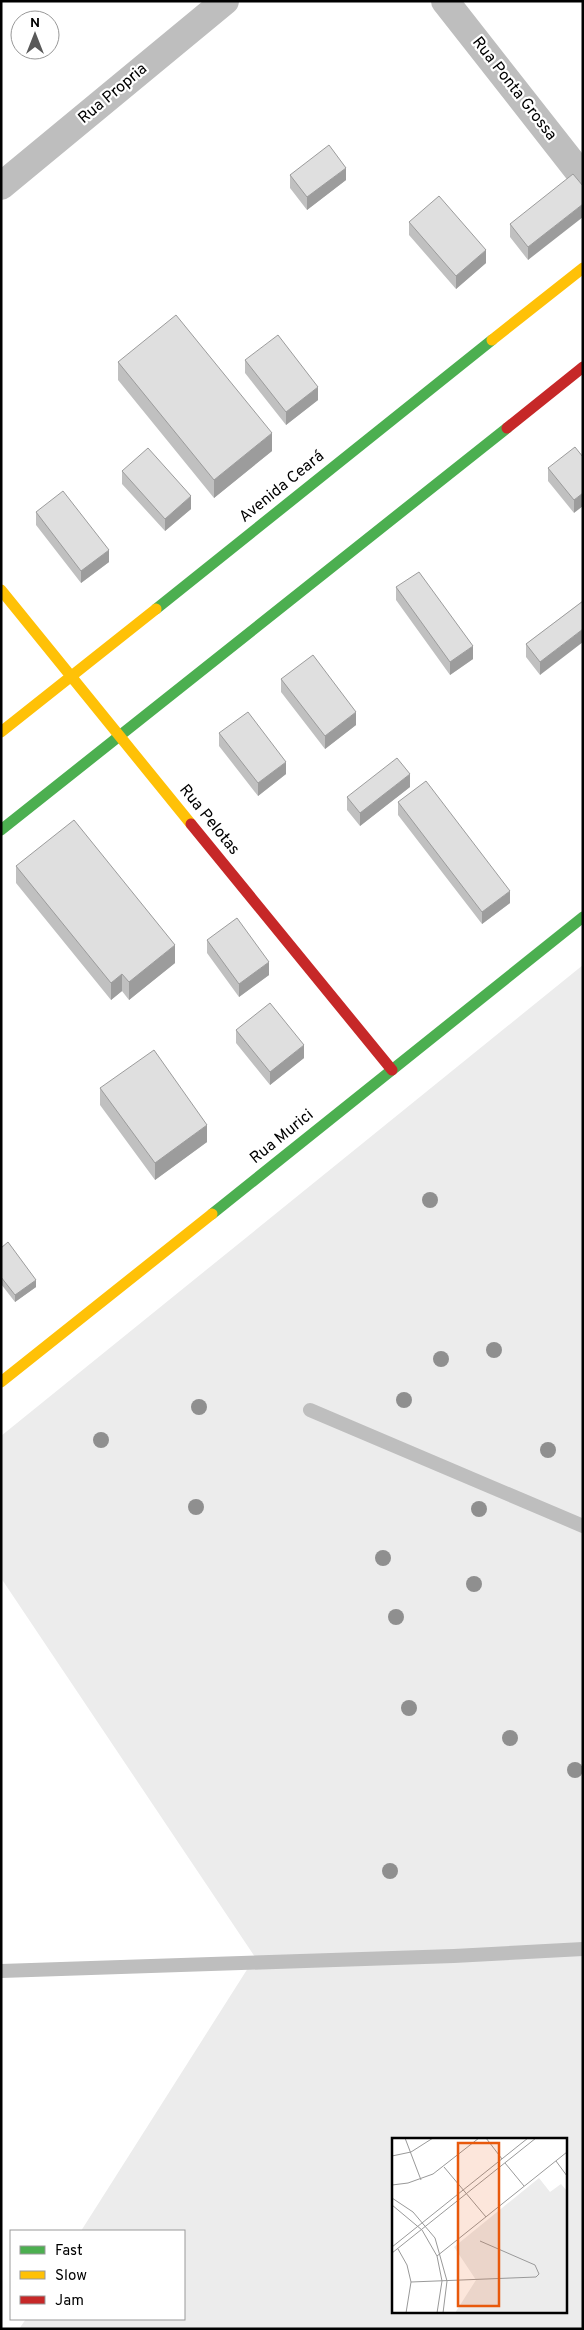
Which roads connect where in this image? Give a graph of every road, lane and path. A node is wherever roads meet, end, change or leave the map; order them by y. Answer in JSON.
{"nodes":[{"id":1,"x":224,"y":1,"type":"edge"},
{"id":2,"x":445,"y":1,"type":"edge"},
{"id":3,"x":583,"y":177,"type":"edge"},
{"id":4,"x":1,"y":186,"type":"edge"},
{"id":5,"x":583,"y":268,"type":"edge"},
{"id":6,"x":583,"y":367,"type":"edge"},
{"id":7,"x":1,"y":590,"type":"edge"},
{"id":8,"x":72,"y":676,"type":"junction"},
{"id":9,"x":1,"y":732,"type":"edge"},
{"id":10,"x":120,"y":736,"type":"junction"},
{"id":11,"x":1,"y":830,"type":"edge"},
{"id":12,"x":583,"y":917,"type":"edge"},
{"id":13,"x":392,"y":1070,"type":"junction"},
{"id":14,"x":1,"y":1382,"type":"edge"},
{"id":15,"x":310,"y":1410,"type":"dead end"},
{"id":16,"x":583,"y":1526,"type":"edge"},
{"id":17,"x":583,"y":1949,"type":"edge"},
{"id":18,"x":1,"y":1970,"type":"edge"}],
"edges":[{"from":1,"to":4,"type":"street","name":"Rua Propria"},
{"from":2,"to":3,"type":"street","name":"Rua Ponta Grossa"},
{"from":5,"to":8,"type":"street","name":"Avenida Ceará"},
{"from":6,"to":10,"type":"street"},
{"from":7,"to":8,"type":"street","name":"Rua Pelotas"},
{"from":8,"to":9,"type":"street","name":"Avenida Ceará"},
{"from":8,"to":10,"type":"street","name":"Rua Pelotas"},
{"from":10,"to":11,"type":"street"},
{"from":10,"to":13,"type":"street","name":"Rua Pelotas"},
{"from":12,"to":13,"type":"street","name":"Rua Murici"},
{"from":13,"to":14,"type":"street","name":"Rua Murici"},
{"from":15,"to":16,"type":"lane"},
{"from":17,"to":18,"type":"lane"}]}
